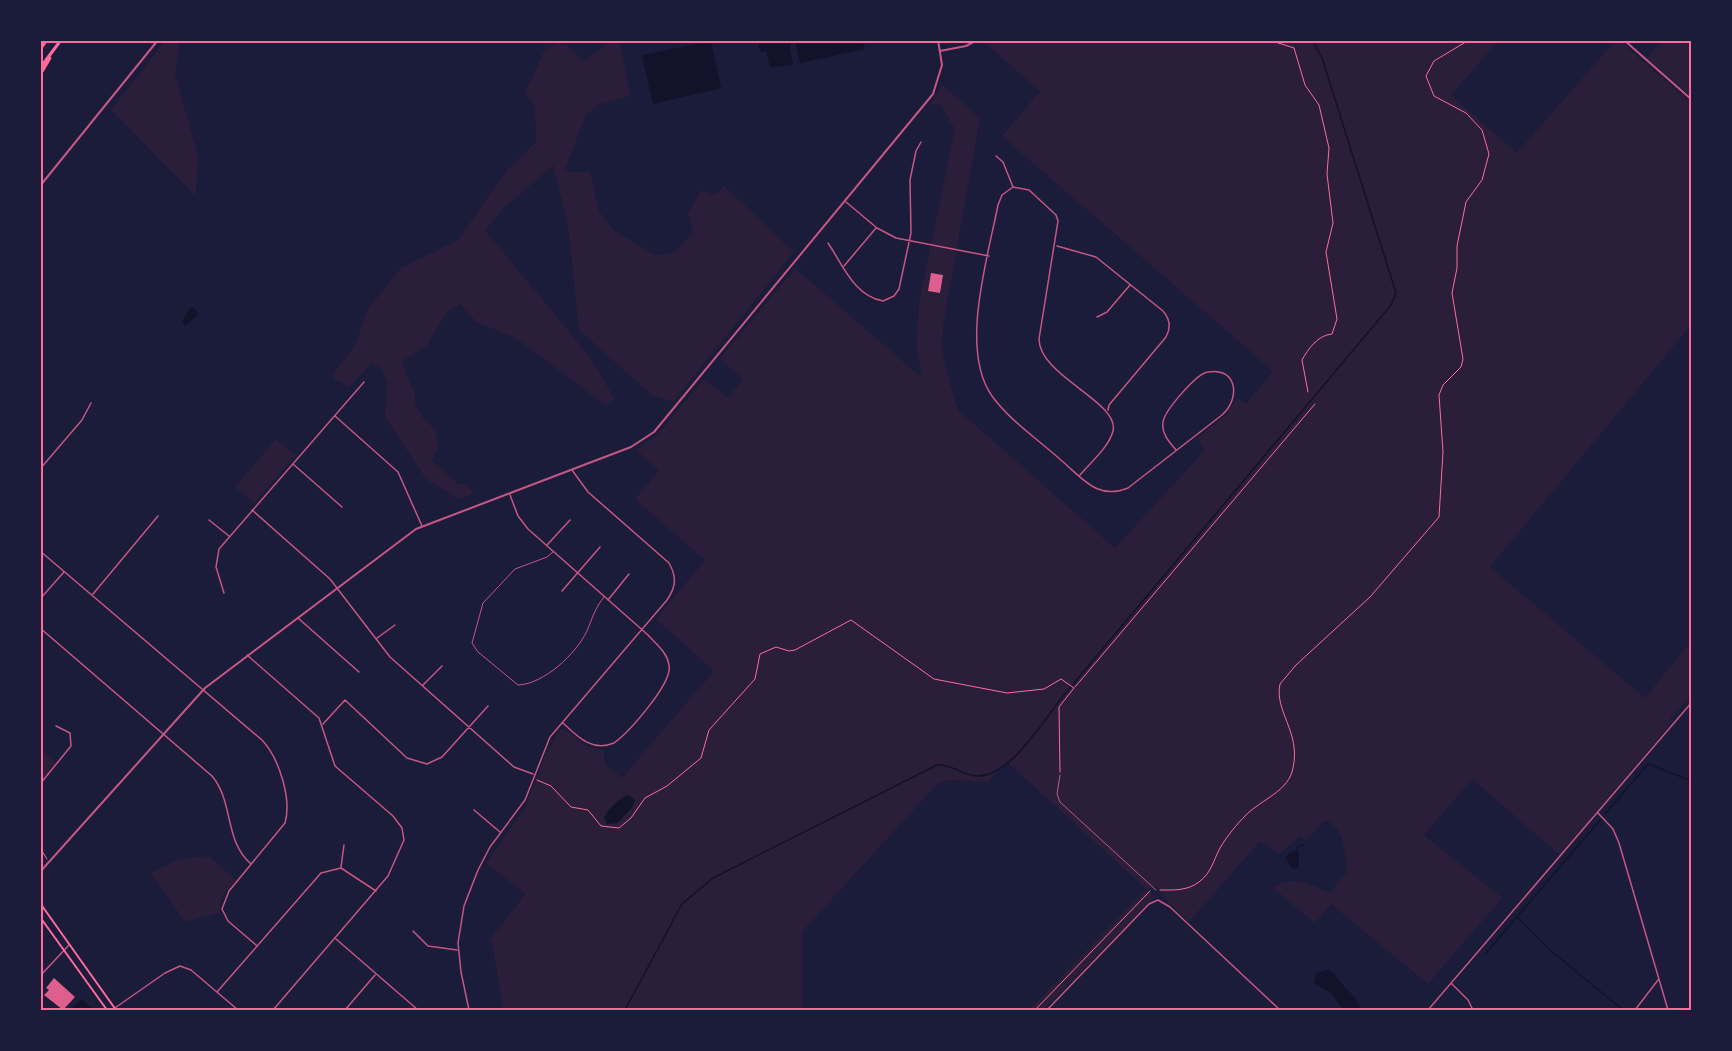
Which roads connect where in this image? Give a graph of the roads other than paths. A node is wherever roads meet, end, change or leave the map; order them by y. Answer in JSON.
{"nodes":[{"id":1,"x":47,"y":40,"type":"edge"},
{"id":2,"x":61,"y":40,"type":"edge"},
{"id":3,"x":158,"y":40,"type":"edge"},
{"id":4,"x":938,"y":40,"type":"edge"},
{"id":5,"x":977,"y":40,"type":"edge"},
{"id":6,"x":1624,"y":40,"type":"edge"},
{"id":7,"x":56,"y":47,"type":"junction"},
{"id":8,"x":40,"y":49,"type":"edge"},
{"id":9,"x":940,"y":51,"type":"junction"},
{"id":10,"x":40,"y":68,"type":"edge"},
{"id":11,"x":40,"y":75,"type":"edge"},
{"id":12,"x":1692,"y":100,"type":"edge"},
{"id":13,"x":921,"y":142,"type":"dead end"},
{"id":14,"x":996,"y":156,"type":"dead end"},
{"id":15,"x":40,"y":186,"type":"edge"},
{"id":16,"x":1013,"y":188,"type":"junction"},
{"id":17,"x":845,"y":201,"type":"junction"},
{"id":18,"x":877,"y":228,"type":"junction"},
{"id":19,"x":910,"y":241,"type":"junction"},
{"id":20,"x":828,"y":243,"type":"dead end"},
{"id":21,"x":1056,"y":245,"type":"junction"},
{"id":22,"x":989,"y":256,"type":"junction"},
{"id":23,"x":844,"y":266,"type":"junction"},
{"id":24,"x":1130,"y":284,"type":"junction"},
{"id":25,"x":1097,"y":317,"type":"dead end"},
{"id":26,"x":364,"y":382,"type":"dead end"},
{"id":27,"x":91,"y":402,"type":"dead end"},
{"id":28,"x":1108,"y":411,"type":"junction"},
{"id":29,"x":334,"y":415,"type":"junction"},
{"id":30,"x":1176,"y":450,"type":"junction"},
{"id":31,"x":292,"y":464,"type":"junction"},
{"id":32,"x":40,"y":469,"type":"edge"},
{"id":33,"x":571,"y":469,"type":"junction"},
{"id":34,"x":1080,"y":476,"type":"junction"},
{"id":35,"x":509,"y":493,"type":"junction"},
{"id":36,"x":342,"y":507,"type":"dead end"},
{"id":37,"x":252,"y":510,"type":"junction"},
{"id":38,"x":158,"y":516,"type":"dead end"},
{"id":39,"x":209,"y":520,"type":"dead end"},
{"id":40,"x":570,"y":520,"type":"dead end"},
{"id":41,"x":422,"y":526,"type":"junction"},
{"id":42,"x":229,"y":537,"type":"junction"},
{"id":43,"x":546,"y":545,"type":"junction"},
{"id":44,"x":600,"y":547,"type":"dead end"},
{"id":45,"x":40,"y":550,"type":"edge"},
{"id":46,"x":553,"y":551,"type":"junction"},
{"id":47,"x":65,"y":571,"type":"junction"},
{"id":48,"x":577,"y":573,"type":"junction"},
{"id":49,"x":629,"y":574,"type":"dead end"},
{"id":50,"x":338,"y":587,"type":"junction"},
{"id":51,"x":562,"y":591,"type":"dead end"},
{"id":52,"x":224,"y":593,"type":"dead end"},
{"id":53,"x":92,"y":595,"type":"junction"},
{"id":54,"x":603,"y":597,"type":"junction"},
{"id":55,"x":40,"y":599,"type":"edge"},
{"id":56,"x":607,"y":600,"type":"junction"},
{"id":57,"x":298,"y":618,"type":"junction"},
{"id":58,"x":395,"y":625,"type":"dead end"},
{"id":59,"x":40,"y":628,"type":"edge"},
{"id":60,"x":641,"y":630,"type":"junction"},
{"id":61,"x":376,"y":638,"type":"junction"},
{"id":62,"x":247,"y":656,"type":"junction"},
{"id":63,"x":442,"y":666,"type":"dead end"},
{"id":64,"x":359,"y":672,"type":"dead end"},
{"id":65,"x":423,"y":686,"type":"junction"},
{"id":66,"x":204,"y":690,"type":"junction"},
{"id":67,"x":1692,"y":702,"type":"edge"},
{"id":68,"x":488,"y":706,"type":"dead end"},
{"id":69,"x":562,"y":722,"type":"junction"},
{"id":70,"x":323,"y":725,"type":"junction"},
{"id":71,"x":56,"y":726,"type":"dead end"},
{"id":72,"x":470,"y":727,"type":"junction"},
{"id":73,"x":164,"y":734,"type":"junction"},
{"id":74,"x":534,"y":774,"type":"junction"},
{"id":75,"x":1060,"y":775,"type":"road end"},
{"id":76,"x":40,"y":784,"type":"edge"},
{"id":77,"x":474,"y":810,"type":"dead end"},
{"id":78,"x":1599,"y":813,"type":"junction"},
{"id":79,"x":501,"y":833,"type":"junction"},
{"id":80,"x":344,"y":845,"type":"dead end"},
{"id":81,"x":252,"y":865,"type":"junction"},
{"id":82,"x":341,"y":868,"type":"junction"},
{"id":83,"x":40,"y":872,"type":"edge"},
{"id":84,"x":1156,"y":890,"type":"road end"},
{"id":85,"x":376,"y":891,"type":"junction"},
{"id":86,"x":40,"y":903,"type":"edge"},
{"id":87,"x":40,"y":917,"type":"edge"},
{"id":88,"x":413,"y":932,"type":"dead end"},
{"id":89,"x":335,"y":938,"type":"junction"},
{"id":90,"x":70,"y":945,"type":"junction"},
{"id":91,"x":256,"y":945,"type":"junction"},
{"id":92,"x":64,"y":950,"type":"junction"},
{"id":93,"x":458,"y":950,"type":"junction"},
{"id":94,"x":376,"y":974,"type":"junction"},
{"id":95,"x":40,"y":976,"type":"edge"},
{"id":96,"x":1658,"y":980,"type":"junction"},
{"id":97,"x":1452,"y":984,"type":"junction"},
{"id":98,"x":217,"y":992,"type":"junction"},
{"id":99,"x":114,"y":1010,"type":"edge"},
{"id":100,"x":417,"y":1010,"type":"edge"},
{"id":101,"x":107,"y":1011,"type":"edge"},
{"id":102,"x":238,"y":1011,"type":"edge"},
{"id":103,"x":273,"y":1011,"type":"edge"},
{"id":104,"x":345,"y":1011,"type":"edge"},
{"id":105,"x":469,"y":1011,"type":"edge"},
{"id":106,"x":1047,"y":1011,"type":"edge"},
{"id":107,"x":1280,"y":1011,"type":"edge"},
{"id":108,"x":1428,"y":1011,"type":"edge"},
{"id":109,"x":1473,"y":1011,"type":"edge"},
{"id":110,"x":1635,"y":1011,"type":"edge"},
{"id":111,"x":1668,"y":1011,"type":"edge"}],
"edges":[{"from":1,"to":8,"type":"highway"},
{"from":2,"to":7,"type":"highway"},
{"from":3,"to":15,"type":"street"},
{"from":4,"to":9,"type":"street"},
{"from":5,"to":9,"type":"street"},
{"from":6,"to":12,"type":"street"},
{"from":7,"to":10,"type":"highway"},
{"from":7,"to":11,"type":"highway"},
{"from":9,"to":17,"type":"street"},
{"from":13,"to":19,"type":"street"},
{"from":14,"to":16,"type":"street"},
{"from":16,"to":21,"type":"street"},
{"from":16,"to":22,"type":"street"},
{"from":17,"to":18,"type":"street"},
{"from":17,"to":33,"type":"street"},
{"from":18,"to":19,"type":"street"},
{"from":18,"to":23,"type":"street"},
{"from":19,"to":22,"type":"street"},
{"from":19,"to":23,"type":"street"},
{"from":20,"to":23,"type":"street"},
{"from":21,"to":24,"type":"street"},
{"from":21,"to":28,"type":"street"},
{"from":22,"to":34,"type":"street"},
{"from":24,"to":25,"type":"street"},
{"from":24,"to":28,"type":"street"},
{"from":26,"to":29,"type":"street"},
{"from":27,"to":32,"type":"street"},
{"from":28,"to":34,"type":"street"},
{"from":29,"to":31,"type":"street"},
{"from":29,"to":41,"type":"street"},
{"from":30,"to":30,"type":"street"},
{"from":30,"to":34,"type":"street"},
{"from":31,"to":36,"type":"street"},
{"from":31,"to":37,"type":"street"},
{"from":33,"to":35,"type":"street"},
{"from":33,"to":60,"type":"street"},
{"from":35,"to":41,"type":"street"},
{"from":35,"to":43,"type":"street"},
{"from":37,"to":42,"type":"street"},
{"from":37,"to":50,"type":"street"},
{"from":38,"to":53,"type":"street"},
{"from":39,"to":42,"type":"street"},
{"from":40,"to":43,"type":"street"},
{"from":41,"to":50,"type":"street"},
{"from":42,"to":52,"type":"street"},
{"from":43,"to":46,"type":"street"},
{"from":44,"to":48,"type":"street"},
{"from":45,"to":47,"type":"street"},
{"from":46,"to":48,"type":"street"},
{"from":46,"to":54,"type":"lane"},
{"from":47,"to":53,"type":"street"},
{"from":47,"to":55,"type":"street"},
{"from":48,"to":51,"type":"street"},
{"from":48,"to":54,"type":"street"},
{"from":49,"to":56,"type":"street"},
{"from":50,"to":57,"type":"street"},
{"from":50,"to":61,"type":"street"},
{"from":53,"to":66,"type":"street"},
{"from":54,"to":56,"type":"street"},
{"from":56,"to":60,"type":"street"},
{"from":57,"to":62,"type":"street"},
{"from":57,"to":64,"type":"street"},
{"from":58,"to":61,"type":"street"},
{"from":59,"to":73,"type":"street"},
{"from":60,"to":69,"type":"street"},
{"from":60,"to":69,"type":"street"},
{"from":61,"to":65,"type":"street"},
{"from":62,"to":66,"type":"street"},
{"from":62,"to":70,"type":"street"},
{"from":63,"to":65,"type":"street"},
{"from":65,"to":72,"type":"street"},
{"from":66,"to":73,"type":"street"},
{"from":66,"to":81,"type":"street"},
{"from":67,"to":78,"type":"street"},
{"from":68,"to":72,"type":"street"},
{"from":69,"to":74,"type":"street"},
{"from":70,"to":72,"type":"street"},
{"from":70,"to":85,"type":"street"},
{"from":71,"to":76,"type":"street"},
{"from":72,"to":74,"type":"street"},
{"from":73,"to":81,"type":"street"},
{"from":73,"to":83,"type":"street"},
{"from":74,"to":79,"type":"street"},
{"from":75,"to":84,"type":"lane"},
{"from":77,"to":79,"type":"street"},
{"from":78,"to":96,"type":"street"},
{"from":78,"to":97,"type":"street"},
{"from":79,"to":93,"type":"street"},
{"from":80,"to":82,"type":"street"},
{"from":81,"to":91,"type":"street"},
{"from":82,"to":85,"type":"street"},
{"from":82,"to":91,"type":"street"},
{"from":85,"to":89,"type":"street"},
{"from":86,"to":90,"type":"main road"},
{"from":87,"to":92,"type":"main road"},
{"from":88,"to":93,"type":"street"},
{"from":89,"to":94,"type":"street"},
{"from":89,"to":103,"type":"street"},
{"from":90,"to":92,"type":"street"},
{"from":90,"to":99,"type":"main road"},
{"from":91,"to":98,"type":"street"},
{"from":92,"to":95,"type":"street"},
{"from":92,"to":101,"type":"main road"},
{"from":93,"to":105,"type":"street"},
{"from":94,"to":100,"type":"street"},
{"from":94,"to":104,"type":"street"},
{"from":96,"to":110,"type":"street"},
{"from":96,"to":111,"type":"street"},
{"from":97,"to":108,"type":"street"},
{"from":97,"to":109,"type":"street"},
{"from":98,"to":99,"type":"street"},
{"from":98,"to":102,"type":"street"},
{"from":106,"to":107,"type":"street"}]}
